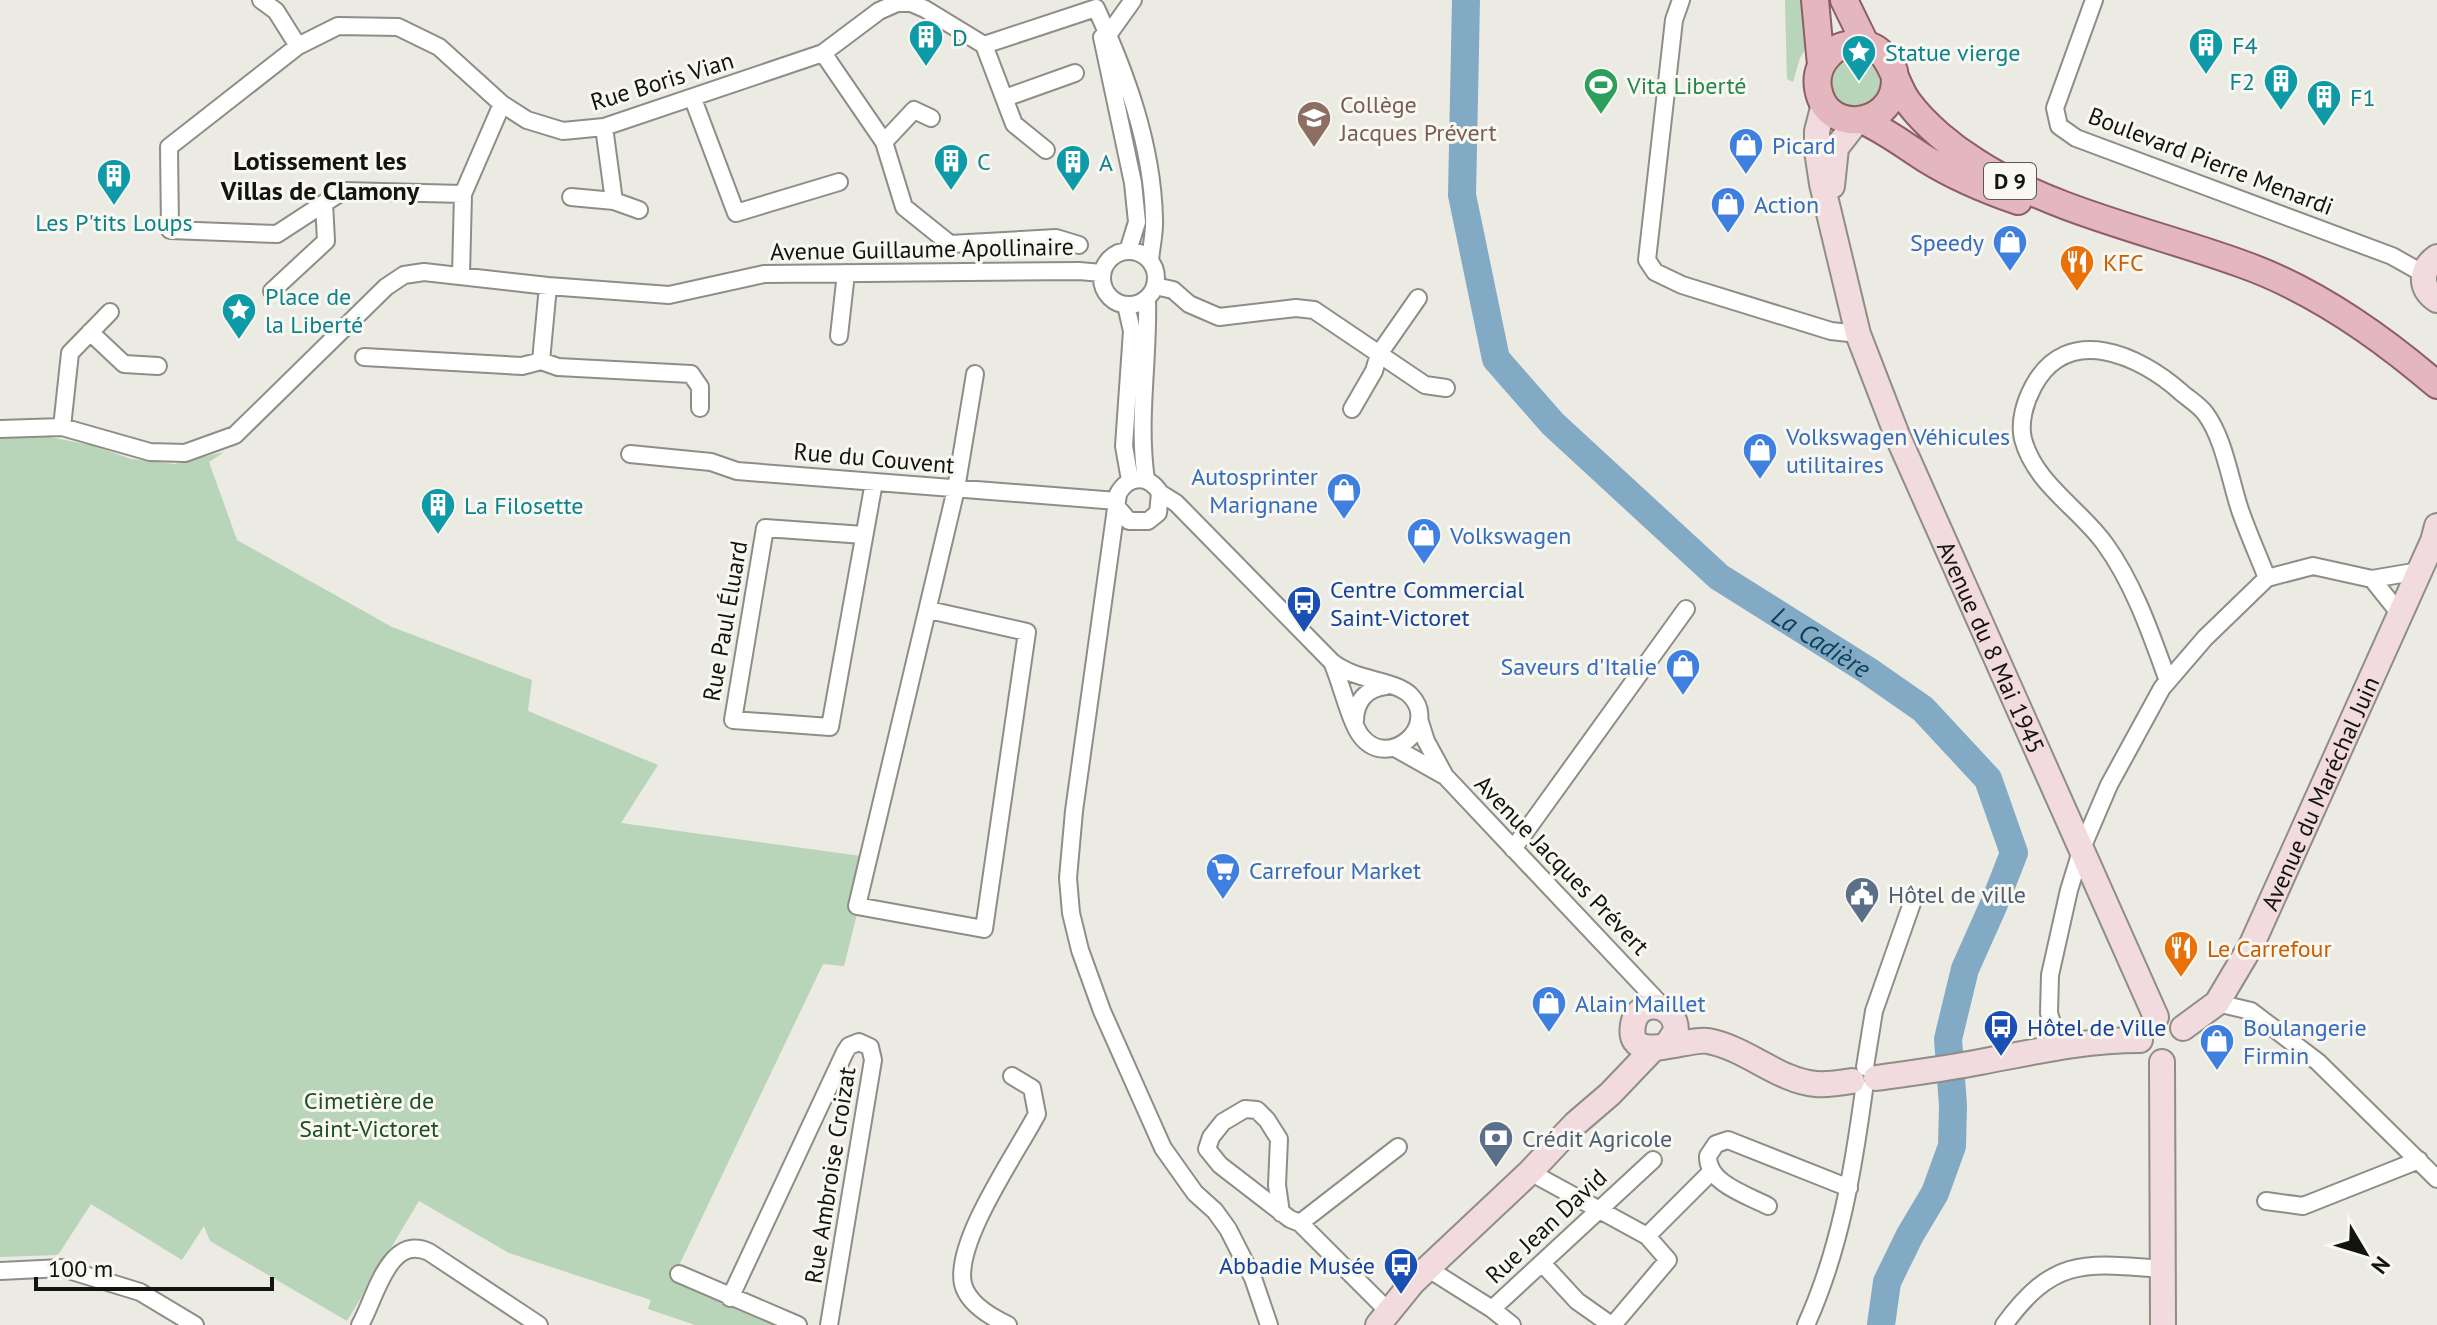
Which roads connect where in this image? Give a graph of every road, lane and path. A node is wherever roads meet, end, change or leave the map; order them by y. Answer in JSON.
{"nodes":[{"id":1,"x":261,"y":0,"type":"edge"},
{"id":2,"x":1681,"y":0,"type":"edge"},
{"id":3,"x":1815,"y":0,"type":"edge"},
{"id":4,"x":1844,"y":0,"type":"edge"},
{"id":5,"x":2094,"y":0,"type":"edge"},
{"id":6,"x":1128,"y":2,"type":"edge"},
{"id":7,"x":1095,"y":4,"type":"edge"},
{"id":8,"x":279,"y":5,"type":"edge"},
{"id":9,"x":1108,"y":35,"type":"junction"},
{"id":10,"x":1865,"y":43,"type":"junction"},
{"id":11,"x":984,"y":45,"type":"junction"},
{"id":12,"x":298,"y":46,"type":"junction"},
{"id":13,"x":823,"y":53,"type":"junction"},
{"id":14,"x":1821,"y":65,"type":"junction"},
{"id":15,"x":1894,"y":71,"type":"junction"},
{"id":16,"x":1075,"y":73,"type":"dead end"},
{"id":17,"x":1005,"y":98,"type":"junction"},
{"id":18,"x":693,"y":99,"type":"junction"},
{"id":19,"x":502,"y":104,"type":"junction"},
{"id":20,"x":1824,"y":104,"type":"junction"},
{"id":21,"x":931,"y":118,"type":"dead end"},
{"id":22,"x":1860,"y":121,"type":"junction"},
{"id":23,"x":604,"y":127,"type":"junction"},
{"id":24,"x":884,"y":142,"type":"junction"},
{"id":25,"x":1046,"y":150,"type":"dead end"},
{"id":26,"x":839,"y":182,"type":"dead end"},
{"id":27,"x":463,"y":194,"type":"junction"},
{"id":28,"x":571,"y":197,"type":"dead end"},
{"id":29,"x":614,"y":201,"type":"junction"},
{"id":30,"x":324,"y":203,"type":"junction"},
{"id":31,"x":639,"y":210,"type":"dead end"},
{"id":32,"x":2164,"y":239,"type":"junction"},
{"id":33,"x":1079,"y":245,"type":"dead end"},
{"id":34,"x":1128,"y":251,"type":"junction"},
{"id":35,"x":1150,"y":261,"type":"junction"},
{"id":36,"x":2430,"y":266,"type":"edge"},
{"id":37,"x":1843,"y":271,"type":"junction"},
{"id":38,"x":846,"y":273,"type":"junction"},
{"id":39,"x":1102,"y":273,"type":"junction"},
{"id":40,"x":461,"y":275,"type":"junction"},
{"id":41,"x":548,"y":286,"type":"junction"},
{"id":42,"x":272,"y":291,"type":"dead end"},
{"id":43,"x":1151,"y":292,"type":"junction"},
{"id":44,"x":1418,"y":298,"type":"dead end"},
{"id":45,"x":2437,"y":300,"type":"edge"},
{"id":46,"x":1126,"y":305,"type":"junction"},
{"id":47,"x":110,"y":312,"type":"dead end"},
{"id":48,"x":90,"y":332,"type":"junction"},
{"id":49,"x":1858,"y":334,"type":"junction"},
{"id":50,"x":839,"y":336,"type":"dead end"},
{"id":51,"x":1379,"y":354,"type":"junction"},
{"id":52,"x":364,"y":357,"type":"dead end"},
{"id":53,"x":541,"y":361,"type":"junction"},
{"id":54,"x":158,"y":366,"type":"dead end"},
{"id":55,"x":975,"y":374,"type":"dead end"},
{"id":56,"x":2436,"y":384,"type":"edge"},
{"id":57,"x":1446,"y":388,"type":"dead end"},
{"id":58,"x":700,"y":408,"type":"dead end"},
{"id":59,"x":1352,"y":409,"type":"dead end"},
{"id":60,"x":62,"y":427,"type":"junction"},
{"id":61,"x":0,"y":429,"type":"edge"},
{"id":62,"x":630,"y":454,"type":"dead end"},
{"id":63,"x":1138,"y":480,"type":"junction"},
{"id":64,"x":874,"y":482,"type":"junction"},
{"id":65,"x":956,"y":489,"type":"junction"},
{"id":66,"x":1160,"y":493,"type":"junction"},
{"id":67,"x":1117,"y":504,"type":"junction"},
{"id":68,"x":1158,"y":513,"type":"junction"},
{"id":69,"x":1194,"y":521,"type":"junction"},
{"id":70,"x":1135,"y":523,"type":"junction"},
{"id":71,"x":864,"y":535,"type":"junction"},
{"id":72,"x":2436,"y":535,"type":"edge"},
{"id":73,"x":1113,"y":542,"type":"junction"},
{"id":74,"x":2419,"y":571,"type":"junction"},
{"id":75,"x":2267,"y":578,"type":"junction"},
{"id":76,"x":2372,"y":579,"type":"junction"},
{"id":77,"x":1686,"y":609,"type":"dead end"},
{"id":78,"x":929,"y":610,"type":"junction"},
{"id":79,"x":2400,"y":614,"type":"junction"},
{"id":80,"x":1332,"y":662,"type":"junction"},
{"id":81,"x":2168,"y":681,"type":"junction"},
{"id":82,"x":1388,"y":685,"type":"junction"},
{"id":83,"x":1419,"y":719,"type":"junction"},
{"id":84,"x":1355,"y":721,"type":"junction"},
{"id":85,"x":1395,"y":748,"type":"junction"},
{"id":86,"x":1445,"y":776,"type":"junction"},
{"id":87,"x":2082,"y":848,"type":"junction"},
{"id":88,"x":1513,"y":849,"type":"junction"},
{"id":89,"x":1912,"y":903,"type":"dead end"},
{"id":90,"x":1641,"y":1000,"type":"junction"},
{"id":91,"x":2217,"y":1003,"type":"junction"},
{"id":92,"x":2156,"y":1017,"type":"junction"},
{"id":93,"x":2183,"y":1028,"type":"junction"},
{"id":94,"x":1659,"y":1034,"type":"junction"},
{"id":95,"x":2140,"y":1040,"type":"junction"},
{"id":96,"x":2059,"y":1046,"type":"junction"},
{"id":97,"x":2162,"y":1062,"type":"junction"},
{"id":98,"x":1012,"y":1076,"type":"dead end"},
{"id":99,"x":1864,"y":1079,"type":"junction"},
{"id":100,"x":1398,"y":1147,"type":"dead end"},
{"id":101,"x":1653,"y":1160,"type":"dead end"},
{"id":102,"x":2419,"y":1160,"type":"junction"},
{"id":103,"x":1530,"y":1172,"type":"junction"},
{"id":104,"x":1711,"y":1172,"type":"junction"},
{"id":105,"x":2437,"y":1179,"type":"edge"},
{"id":106,"x":1849,"y":1188,"type":"junction"},
{"id":107,"x":2266,"y":1201,"type":"dead end"},
{"id":108,"x":1768,"y":1206,"type":"dead end"},
{"id":109,"x":1600,"y":1209,"type":"junction"},
{"id":110,"x":1281,"y":1213,"type":"junction"},
{"id":111,"x":1300,"y":1223,"type":"junction"},
{"id":112,"x":1647,"y":1236,"type":"junction"},
{"id":113,"x":1542,"y":1263,"type":"junction"},
{"id":114,"x":1427,"y":1268,"type":"junction"},
{"id":115,"x":2164,"y":1269,"type":"junction"},
{"id":116,"x":0,"y":1271,"type":"edge"},
{"id":117,"x":679,"y":1274,"type":"dead end"},
{"id":118,"x":730,"y":1298,"type":"junction"},
{"id":119,"x":1492,"y":1309,"type":"junction"},
{"id":120,"x":1383,"y":1319,"type":"edge"},
{"id":121,"x":195,"y":1325,"type":"edge"},
{"id":122,"x":360,"y":1325,"type":"edge"},
{"id":123,"x":539,"y":1325,"type":"edge"},
{"id":124,"x":798,"y":1325,"type":"edge"},
{"id":125,"x":829,"y":1325,"type":"edge"},
{"id":126,"x":1008,"y":1325,"type":"edge"},
{"id":127,"x":1269,"y":1325,"type":"edge"},
{"id":128,"x":1512,"y":1325,"type":"edge"},
{"id":129,"x":1612,"y":1325,"type":"edge"},
{"id":130,"x":1806,"y":1325,"type":"edge"},
{"id":131,"x":2004,"y":1325,"type":"edge"},
{"id":132,"x":2163,"y":1325,"type":"edge"}],
"edges":[{"from":1,"to":8,"type":"street"},
{"from":2,"to":49,"type":"street"},
{"from":3,"to":14,"type":"main road"},
{"from":4,"to":10,"type":"main road"},
{"from":5,"to":36,"type":"street","name":"Boulevard Pierre Menardi"},
{"from":6,"to":9,"type":"street"},
{"from":7,"to":9,"type":"street"},
{"from":7,"to":11,"type":"street"},
{"from":7,"to":34,"type":"street"},
{"from":8,"to":12,"type":"street"},
{"from":9,"to":35,"type":"street"},
{"from":10,"to":14,"type":"main road"},
{"from":10,"to":15,"type":"main road"},
{"from":11,"to":13,"type":"street","name":"Rue Boris Vian"},
{"from":11,"to":17,"type":"street"},
{"from":12,"to":19,"type":"street","name":"Rue Boris Vian"},
{"from":12,"to":30,"type":"street","name":"Rue Boris Vian"},
{"from":13,"to":18,"type":"street","name":"Rue Boris Vian"},
{"from":13,"to":24,"type":"street"},
{"from":14,"to":20,"type":"main road"},
{"from":15,"to":22,"type":"main road"},
{"from":15,"to":32,"type":"main road","number":"D 9"},
{"from":16,"to":17,"type":"street"},
{"from":17,"to":25,"type":"street"},
{"from":18,"to":23,"type":"street","name":"Rue Boris Vian"},
{"from":18,"to":26,"type":"street"},
{"from":19,"to":23,"type":"street","name":"Rue Boris Vian"},
{"from":19,"to":27,"type":"street"},
{"from":20,"to":22,"type":"main road"},
{"from":20,"to":37,"type":"main road"},
{"from":21,"to":24,"type":"street"},
{"from":22,"to":32,"type":"main road","number":"D 9"},
{"from":22,"to":37,"type":"main road"},
{"from":23,"to":29,"type":"street"},
{"from":24,"to":33,"type":"street"},
{"from":27,"to":30,"type":"street"},
{"from":27,"to":40,"type":"street"},
{"from":28,"to":29,"type":"street"},
{"from":29,"to":31,"type":"street"},
{"from":30,"to":42,"type":"street"},
{"from":32,"to":56,"type":"main road","number":"D 9"},
{"from":34,"to":35,"type":"street"},
{"from":34,"to":39,"type":"street"},
{"from":35,"to":43,"type":"street"},
{"from":36,"to":45,"type":"main road"},
{"from":37,"to":49,"type":"main road","name":"Avenue du 8 Mai 1945"},
{"from":38,"to":39,"type":"street","name":"Avenue Guillaume Apollinaire"},
{"from":38,"to":41,"type":"street","name":"Avenue Guillaume Apollinaire"},
{"from":38,"to":50,"type":"street"},
{"from":39,"to":46,"type":"street"},
{"from":40,"to":41,"type":"street","name":"Avenue Guillaume Apollinaire"},
{"from":40,"to":60,"type":"street","name":"Avenue Guillaume Apollinaire"},
{"from":41,"to":53,"type":"street"},
{"from":43,"to":46,"type":"street"},
{"from":43,"to":51,"type":"street"},
{"from":43,"to":63,"type":"street"},
{"from":44,"to":51,"type":"street"},
{"from":46,"to":63,"type":"street"},
{"from":47,"to":48,"type":"street"},
{"from":48,"to":54,"type":"street"},
{"from":48,"to":60,"type":"street"},
{"from":49,"to":87,"type":"main road","name":"Avenue du 8 Mai 1945"},
{"from":51,"to":57,"type":"street"},
{"from":51,"to":59,"type":"street"},
{"from":52,"to":53,"type":"street"},
{"from":53,"to":58,"type":"street"},
{"from":55,"to":65,"type":"street"},
{"from":60,"to":61,"type":"street","name":"Avenue Guillaume Apollinaire"},
{"from":62,"to":64,"type":"street","name":"Rue du Couvent"},
{"from":63,"to":66,"type":"street"},
{"from":63,"to":67,"type":"street"},
{"from":64,"to":65,"type":"street","name":"Rue du Couvent"},
{"from":64,"to":71,"type":"street","name":"Rue Paul Éluard"},
{"from":65,"to":67,"type":"street","name":"Rue du Couvent"},
{"from":65,"to":78,"type":"street"},
{"from":66,"to":68,"type":"street"},
{"from":66,"to":69,"type":"street"},
{"from":67,"to":70,"type":"street"},
{"from":67,"to":73,"type":"street"},
{"from":68,"to":69,"type":"street"},
{"from":68,"to":70,"type":"street"},
{"from":69,"to":80,"type":"street"},
{"from":70,"to":73,"type":"street"},
{"from":71,"to":71,"type":"street","name":"Rue Paul Éluard"},
{"from":72,"to":74,"type":"main road","name":"Avenue du Maréchal Juin"},
{"from":73,"to":127,"type":"street"},
{"from":74,"to":76,"type":"street"},
{"from":74,"to":79,"type":"main road","name":"Avenue du Maréchal Juin"},
{"from":75,"to":76,"type":"street"},
{"from":75,"to":81,"type":"street"},
{"from":75,"to":81,"type":"street"},
{"from":76,"to":79,"type":"street"},
{"from":77,"to":88,"type":"street"},
{"from":78,"to":78,"type":"street"},
{"from":79,"to":91,"type":"main road","name":"Avenue du Maréchal Juin"},
{"from":80,"to":82,"type":"street"},
{"from":80,"to":84,"type":"street"},
{"from":81,"to":87,"type":"street"},
{"from":82,"to":83,"type":"street"},
{"from":82,"to":84,"type":"street"},
{"from":83,"to":85,"type":"street"},
{"from":83,"to":86,"type":"street","name":"Avenue Jacques Prévert"},
{"from":84,"to":85,"type":"street"},
{"from":85,"to":86,"type":"street","name":"Avenue Jacques Prévert"},
{"from":86,"to":88,"type":"street","name":"Avenue Jacques Prévert"},
{"from":87,"to":92,"type":"main road","name":"Avenue du 8 Mai 1945"},
{"from":87,"to":96,"type":"street"},
{"from":88,"to":90,"type":"street","name":"Avenue Jacques Prévert"},
{"from":89,"to":99,"type":"street"},
{"from":90,"to":94,"type":"street","name":"Avenue Jacques Prévert"},
{"from":90,"to":94,"type":"main road"},
{"from":91,"to":93,"type":"main road","name":"Avenue du Maréchal Juin"},
{"from":91,"to":102,"type":"street"},
{"from":92,"to":93,"type":"main road"},
{"from":92,"to":95,"type":"main road"},
{"from":93,"to":97,"type":"main road"},
{"from":94,"to":99,"type":"main road"},
{"from":94,"to":103,"type":"main road"},
{"from":95,"to":96,"type":"main road"},
{"from":95,"to":97,"type":"main road"},
{"from":96,"to":99,"type":"main road"},
{"from":97,"to":115,"type":"main road"},
{"from":98,"to":126,"type":"street"},
{"from":99,"to":106,"type":"street"},
{"from":100,"to":111,"type":"street"},
{"from":101,"to":109,"type":"street","name":"Rue Jean David"},
{"from":102,"to":105,"type":"street"},
{"from":102,"to":107,"type":"street"},
{"from":103,"to":109,"type":"street"},
{"from":103,"to":114,"type":"main road"},
{"from":104,"to":106,"type":"street"},
{"from":104,"to":108,"type":"street"},
{"from":104,"to":112,"type":"street"},
{"from":106,"to":130,"type":"street"},
{"from":109,"to":112,"type":"street"},
{"from":109,"to":113,"type":"street","name":"Rue Jean David"},
{"from":110,"to":110,"type":"street"},
{"from":110,"to":111,"type":"street"},
{"from":111,"to":120,"type":"street"},
{"from":112,"to":129,"type":"street"},
{"from":113,"to":119,"type":"street","name":"Rue Jean David"},
{"from":113,"to":129,"type":"street"},
{"from":114,"to":119,"type":"street","name":"Rue Jean David"},
{"from":114,"to":120,"type":"main road"},
{"from":115,"to":131,"type":"street"},
{"from":115,"to":132,"type":"main road"},
{"from":116,"to":121,"type":"street"},
{"from":117,"to":118,"type":"street"},
{"from":118,"to":124,"type":"street"},
{"from":118,"to":125,"type":"street","name":"Rue Ambroise Croizat"},
{"from":119,"to":128,"type":"street"},
{"from":122,"to":123,"type":"street"}]}
